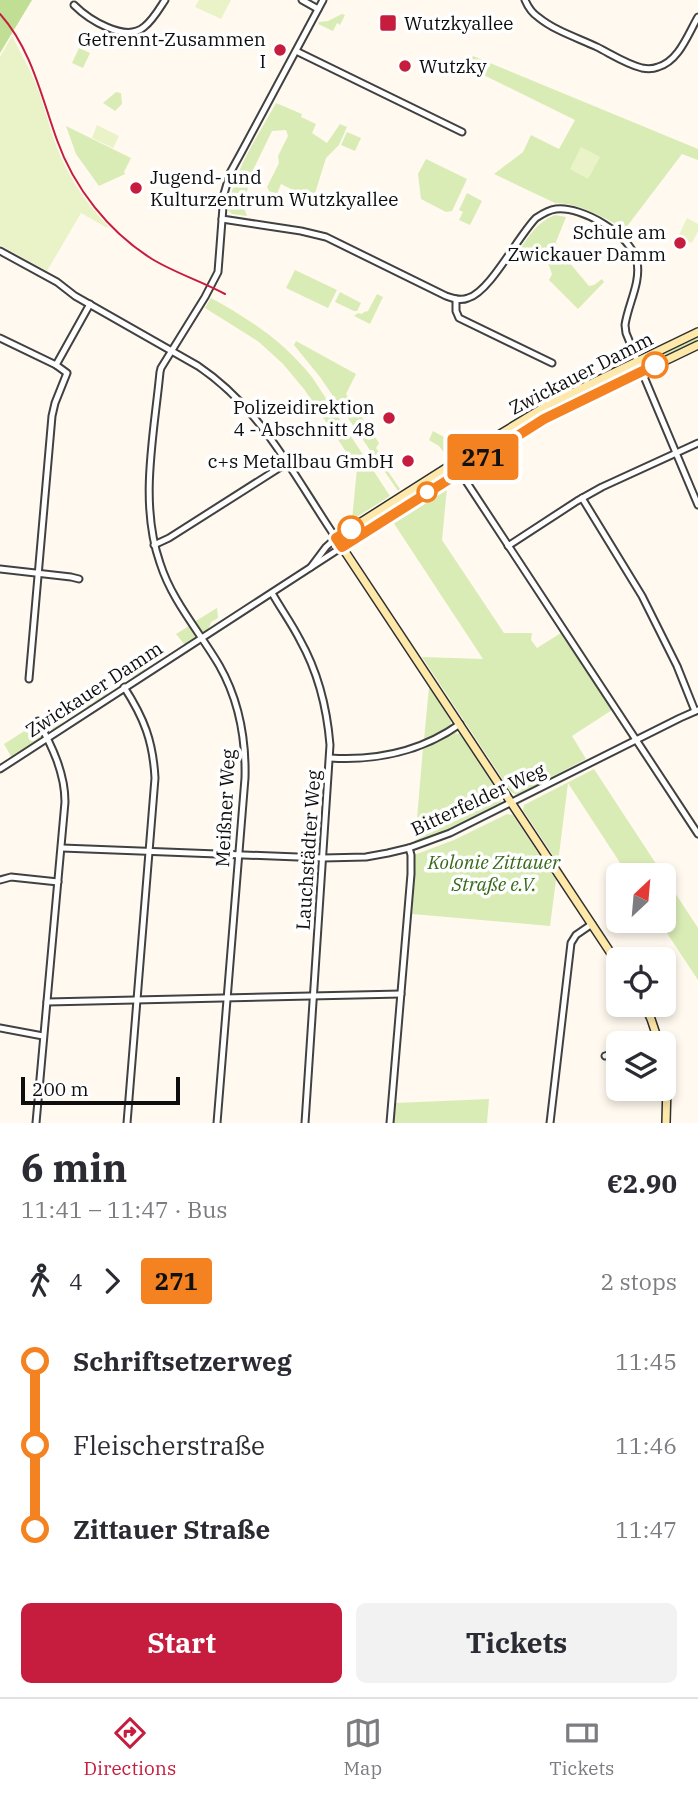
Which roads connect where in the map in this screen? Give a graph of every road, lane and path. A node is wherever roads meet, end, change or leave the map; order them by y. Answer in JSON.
{"nodes":[{"id":1,"x":165,"y":0,"type":"edge"},
{"id":2,"x":302,"y":0,"type":"edge"},
{"id":3,"x":323,"y":0,"type":"edge"},
{"id":4,"x":525,"y":0,"type":"edge"},
{"id":5,"x":74,"y":5,"type":"dead end"},
{"id":6,"x":318,"y":9,"type":"junction"},
{"id":7,"x":698,"y":17,"type":"edge"},
{"id":8,"x":296,"y":51,"type":"junction"},
{"id":9,"x":462,"y":132,"type":"dead end"},
{"id":10,"x":222,"y":219,"type":"junction"},
{"id":11,"x":0,"y":251,"type":"edge"},
{"id":12,"x":456,"y":299,"type":"junction"},
{"id":13,"x":90,"y":304,"type":"junction"},
{"id":14,"x":698,"y":332,"type":"edge"},
{"id":15,"x":0,"y":338,"type":"edge"},
{"id":16,"x":698,"y":345,"type":"edge"},
{"id":17,"x":172,"y":352,"type":"junction"},
{"id":18,"x":637,"y":360,"type":"junction"},
{"id":19,"x":552,"y":363,"type":"dead end"},
{"id":20,"x":56,"y":365,"type":"junction"},
{"id":21,"x":642,"y":372,"type":"junction"},
{"id":22,"x":698,"y":443,"type":"edge"},
{"id":23,"x":676,"y":453,"type":"junction"},
{"id":24,"x":287,"y":463,"type":"junction"},
{"id":25,"x":453,"y":463,"type":"junction"},
{"id":26,"x":459,"y":472,"type":"junction"},
{"id":27,"x":582,"y":498,"type":"junction"},
{"id":28,"x":698,"y":505,"type":"edge"},
{"id":29,"x":336,"y":538,"type":"junction"},
{"id":30,"x":154,"y":545,"type":"junction"},
{"id":31,"x":508,"y":546,"type":"junction"},
{"id":32,"x":342,"y":547,"type":"junction"},
{"id":33,"x":312,"y":568,"type":"junction"},
{"id":34,"x":0,"y":569,"type":"edge"},
{"id":35,"x":38,"y":573,"type":"junction"},
{"id":36,"x":79,"y":579,"type":"dead end"},
{"id":37,"x":272,"y":593,"type":"junction"},
{"id":38,"x":201,"y":639,"type":"junction"},
{"id":39,"x":29,"y":679,"type":"dead end"},
{"id":40,"x":124,"y":687,"type":"junction"},
{"id":41,"x":697,"y":711,"type":"edge"},
{"id":42,"x":38,"y":721,"type":"dead end"},
{"id":43,"x":460,"y":724,"type":"junction"},
{"id":44,"x":47,"y":737,"type":"junction"},
{"id":45,"x":636,"y":740,"type":"junction"},
{"id":46,"x":330,"y":758,"type":"junction"},
{"id":47,"x":0,"y":769,"type":"edge"},
{"id":48,"x":512,"y":803,"type":"junction"},
{"id":49,"x":698,"y":834,"type":"edge"},
{"id":50,"x":62,"y":848,"type":"junction"},
{"id":51,"x":409,"y":848,"type":"junction"},
{"id":52,"x":149,"y":852,"type":"junction"},
{"id":53,"x":238,"y":855,"type":"junction"},
{"id":54,"x":323,"y":858,"type":"junction"},
{"id":55,"x":0,"y":880,"type":"edge"},
{"id":56,"x":58,"y":882,"type":"junction"},
{"id":57,"x":592,"y":924,"type":"junction"},
{"id":58,"x":607,"y":947,"type":"edge"},
{"id":59,"x":401,"y":995,"type":"junction"},
{"id":60,"x":313,"y":996,"type":"junction"},
{"id":61,"x":228,"y":998,"type":"junction"},
{"id":62,"x":137,"y":1001,"type":"junction"},
{"id":63,"x":47,"y":1002,"type":"junction"},
{"id":64,"x":0,"y":1028,"type":"edge"},
{"id":65,"x":43,"y":1036,"type":"junction"},
{"id":66,"x":667,"y":1101,"type":"edge"},
{"id":67,"x":36,"y":1123,"type":"edge"},
{"id":68,"x":127,"y":1123,"type":"edge"},
{"id":69,"x":217,"y":1123,"type":"edge"},
{"id":70,"x":305,"y":1123,"type":"edge"},
{"id":71,"x":390,"y":1123,"type":"edge"},
{"id":72,"x":551,"y":1123,"type":"edge"},
{"id":73,"x":666,"y":1123,"type":"edge"}],
"edges":[{"from":1,"to":5,"type":"street"},
{"from":2,"to":6,"type":"street"},
{"from":3,"to":6,"type":"street"},
{"from":4,"to":7,"type":"street"},
{"from":6,"to":8,"type":"street"},
{"from":8,"to":9,"type":"street"},
{"from":8,"to":10,"type":"street"},
{"from":10,"to":12,"type":"street"},
{"from":10,"to":17,"type":"street"},
{"from":11,"to":13,"type":"street"},
{"from":12,"to":18,"type":"street"},
{"from":12,"to":19,"type":"street"},
{"from":13,"to":17,"type":"street"},
{"from":13,"to":20,"type":"street"},
{"from":14,"to":18,"type":"street","name":"Zwickauer Damm"},
{"from":15,"to":20,"type":"street"},
{"from":16,"to":21,"type":"street","name":"Zwickauer Damm"},
{"from":17,"to":24,"type":"street"},
{"from":17,"to":30,"type":"street","name":"Meißner Weg"},
{"from":18,"to":25,"type":"street","name":"Zwickauer Damm"},
{"from":20,"to":35,"type":"street"},
{"from":21,"to":23,"type":"street"},
{"from":21,"to":26,"type":"street","name":"Zwickauer Damm"},
{"from":22,"to":23,"type":"street"},
{"from":23,"to":27,"type":"street"},
{"from":23,"to":28,"type":"street"},
{"from":24,"to":29,"type":"street"},
{"from":24,"to":30,"type":"street"},
{"from":25,"to":26,"type":"street"},
{"from":25,"to":29,"type":"street","name":"Zwickauer Damm"},
{"from":26,"to":31,"type":"street"},
{"from":26,"to":32,"type":"street","name":"Zwickauer Damm"},
{"from":27,"to":31,"type":"street"},
{"from":27,"to":41,"type":"street"},
{"from":29,"to":32,"type":"street"},
{"from":29,"to":33,"type":"street","name":"Zwickauer Damm"},
{"from":30,"to":38,"type":"street","name":"Meißner Weg"},
{"from":31,"to":45,"type":"street"},
{"from":32,"to":33,"type":"street","name":"Zwickauer Damm"},
{"from":32,"to":43,"type":"street"},
{"from":33,"to":37,"type":"street","name":"Zwickauer Damm"},
{"from":34,"to":35,"type":"street"},
{"from":35,"to":36,"type":"street"},
{"from":35,"to":39,"type":"street"},
{"from":37,"to":38,"type":"street","name":"Zwickauer Damm"},
{"from":37,"to":46,"type":"street","name":"Lauchstädter Weg"},
{"from":38,"to":40,"type":"street","name":"Zwickauer Damm"},
{"from":38,"to":53,"type":"street","name":"Meißner Weg"},
{"from":40,"to":44,"type":"street","name":"Zwickauer Damm"},
{"from":40,"to":52,"type":"street"},
{"from":41,"to":45,"type":"street","name":"Bitterfelder Weg"},
{"from":42,"to":44,"type":"street"},
{"from":43,"to":46,"type":"street"},
{"from":43,"to":48,"type":"street"},
{"from":44,"to":47,"type":"street","name":"Zwickauer Damm"},
{"from":44,"to":50,"type":"street"},
{"from":45,"to":48,"type":"street","name":"Bitterfelder Weg"},
{"from":45,"to":49,"type":"street"},
{"from":46,"to":54,"type":"street","name":"Lauchstädter Weg"},
{"from":48,"to":51,"type":"street","name":"Bitterfelder Weg"},
{"from":48,"to":57,"type":"street"},
{"from":50,"to":52,"type":"street","name":"Bitterfelder Weg"},
{"from":50,"to":56,"type":"street"},
{"from":51,"to":54,"type":"street","name":"Bitterfelder Weg"},
{"from":51,"to":59,"type":"street"},
{"from":52,"to":53,"type":"street","name":"Bitterfelder Weg"},
{"from":52,"to":62,"type":"street"},
{"from":53,"to":54,"type":"street","name":"Bitterfelder Weg"},
{"from":53,"to":61,"type":"street","name":"Meißner Weg"},
{"from":54,"to":60,"type":"street","name":"Lauchstädter Weg"},
{"from":55,"to":56,"type":"street"},
{"from":56,"to":63,"type":"street"},
{"from":57,"to":58,"type":"street"},
{"from":57,"to":72,"type":"street"},
{"from":59,"to":60,"type":"street"},
{"from":59,"to":71,"type":"street"},
{"from":60,"to":61,"type":"street"},
{"from":60,"to":70,"type":"street","name":"Lauchstädter Weg"},
{"from":61,"to":62,"type":"street"},
{"from":61,"to":69,"type":"street","name":"Meißner Weg"},
{"from":62,"to":63,"type":"street"},
{"from":62,"to":68,"type":"street"},
{"from":63,"to":65,"type":"street"},
{"from":64,"to":65,"type":"street"},
{"from":65,"to":67,"type":"street"},
{"from":66,"to":73,"type":"street"}]}
